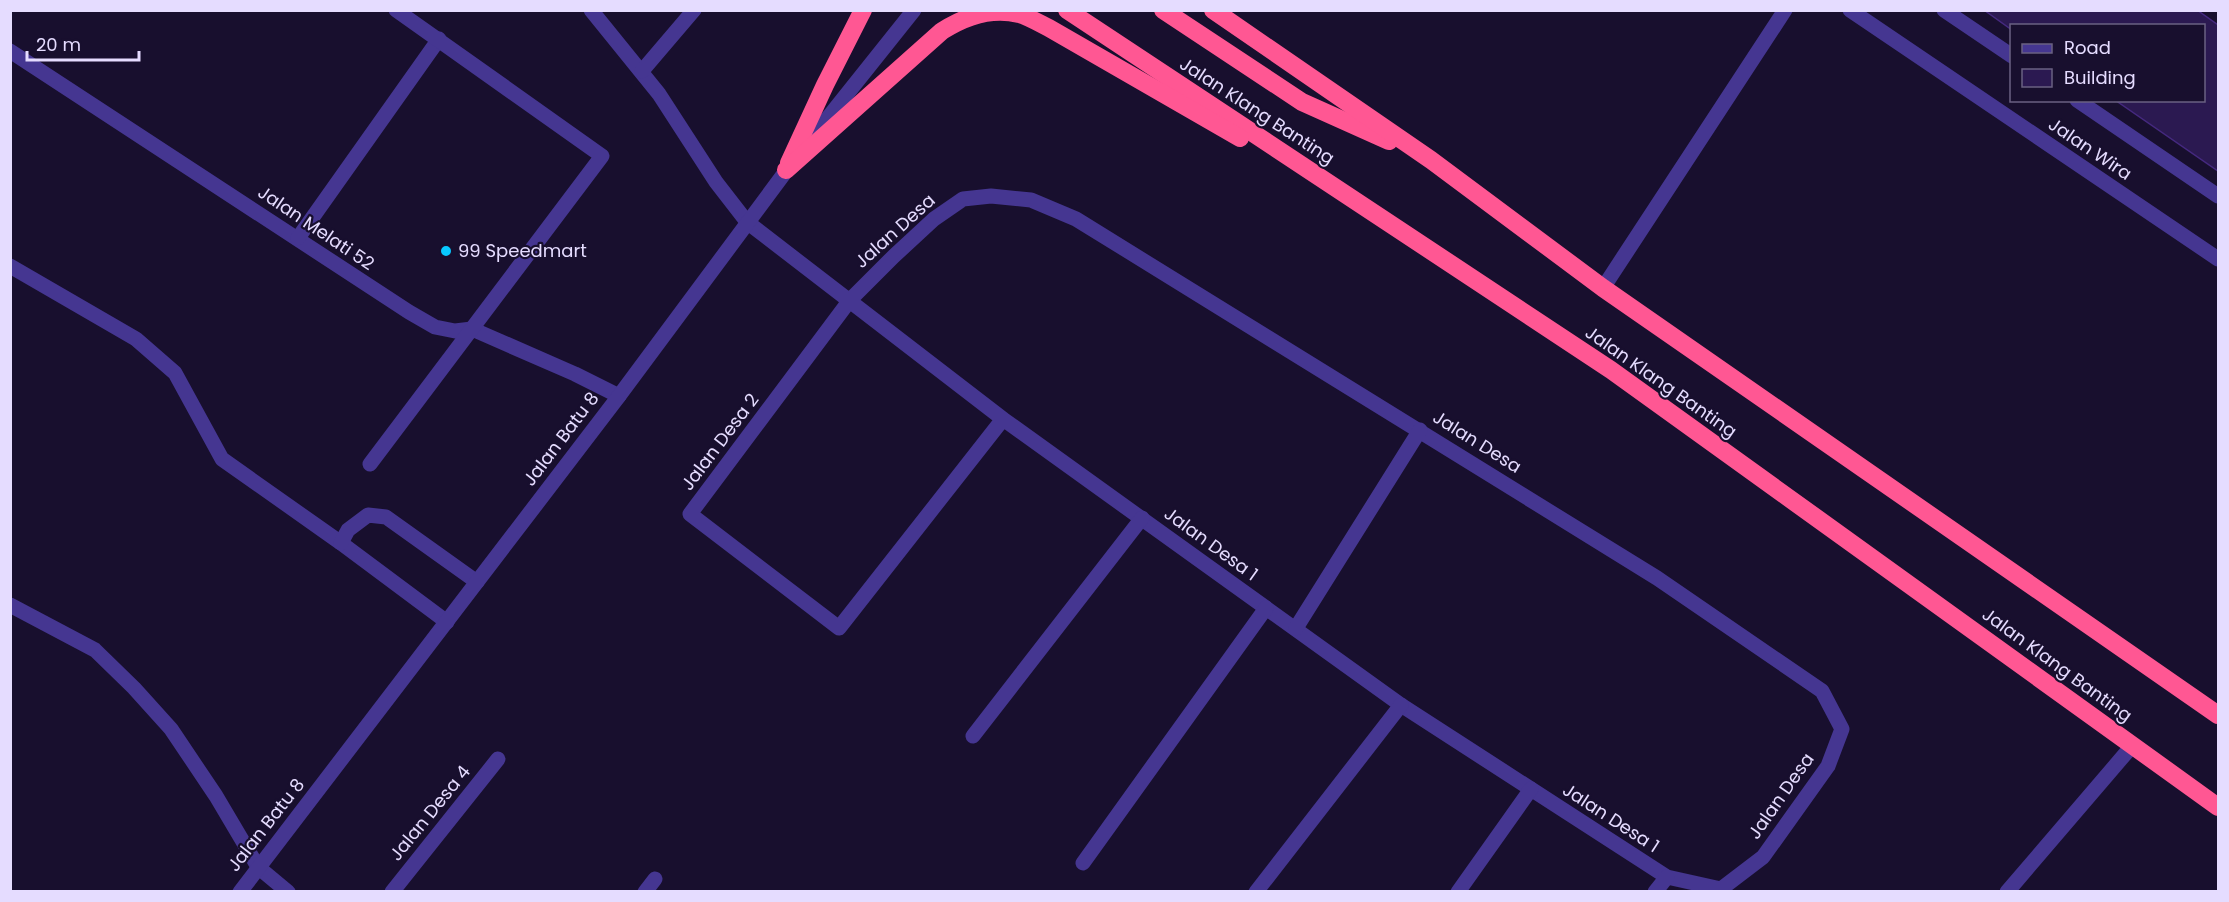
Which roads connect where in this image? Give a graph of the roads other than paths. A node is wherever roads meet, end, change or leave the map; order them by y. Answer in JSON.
{"nodes":[{"id":1,"x":396,"y":10,"type":"edge"},
{"id":2,"x":694,"y":10,"type":"edge"},
{"id":3,"x":863,"y":10,"type":"edge"},
{"id":4,"x":914,"y":10,"type":"edge"},
{"id":5,"x":1067,"y":10,"type":"edge"},
{"id":6,"x":1163,"y":10,"type":"edge"},
{"id":7,"x":1213,"y":10,"type":"edge"},
{"id":8,"x":1785,"y":10,"type":"edge"},
{"id":9,"x":1850,"y":10,"type":"edge"},
{"id":10,"x":1944,"y":10,"type":"edge"},
{"id":11,"x":594,"y":11,"type":"edge"},
{"id":12,"x":439,"y":39,"type":"junction"},
{"id":13,"x":10,"y":51,"type":"edge"},
{"id":14,"x":2010,"y":55,"type":"edge"},
{"id":15,"x":642,"y":72,"type":"junction"},
{"id":16,"x":2080,"y":102,"type":"edge"},
{"id":17,"x":1431,"y":160,"type":"junction"},
{"id":18,"x":786,"y":170,"type":"junction"},
{"id":19,"x":2218,"y":196,"type":"edge"},
{"id":20,"x":747,"y":222,"type":"junction"},
{"id":21,"x":298,"y":238,"type":"junction"},
{"id":22,"x":1413,"y":239,"type":"junction"},
{"id":23,"x":2218,"y":259,"type":"edge"},
{"id":24,"x":10,"y":266,"type":"edge"},
{"id":25,"x":1603,"y":288,"type":"junction"},
{"id":26,"x":850,"y":300,"type":"junction"},
{"id":27,"x":472,"y":329,"type":"junction"},
{"id":28,"x":619,"y":396,"type":"junction"},
{"id":29,"x":1003,"y":419,"type":"junction"},
{"id":30,"x":1420,"y":430,"type":"junction"},
{"id":31,"x":370,"y":464,"type":"dead end"},
{"id":32,"x":1142,"y":518,"type":"junction"},
{"id":33,"x":341,"y":543,"type":"junction"},
{"id":34,"x":477,"y":582,"type":"junction"},
{"id":35,"x":10,"y":605,"type":"edge"},
{"id":36,"x":1266,"y":608,"type":"junction"},
{"id":37,"x":447,"y":622,"type":"junction"},
{"id":38,"x":1296,"y":628,"type":"junction"},
{"id":39,"x":1401,"y":705,"type":"junction"},
{"id":40,"x":2218,"y":714,"type":"edge"},
{"id":41,"x":973,"y":736,"type":"dead end"},
{"id":42,"x":2132,"y":746,"type":"junction"},
{"id":43,"x":498,"y":759,"type":"dead end"},
{"id":44,"x":1531,"y":789,"type":"junction"},
{"id":45,"x":2218,"y":807,"type":"edge"},
{"id":46,"x":1083,"y":863,"type":"dead end"},
{"id":47,"x":258,"y":867,"type":"junction"},
{"id":48,"x":1667,"y":877,"type":"junction"},
{"id":49,"x":655,"y":879,"type":"dead end"},
{"id":50,"x":240,"y":891,"type":"edge"},
{"id":51,"x":288,"y":891,"type":"edge"},
{"id":52,"x":392,"y":891,"type":"edge"},
{"id":53,"x":645,"y":891,"type":"edge"},
{"id":54,"x":1256,"y":891,"type":"edge"},
{"id":55,"x":1458,"y":891,"type":"edge"},
{"id":56,"x":1655,"y":891,"type":"edge"},
{"id":57,"x":2007,"y":891,"type":"edge"}],
"edges":[{"from":1,"to":12,"type":"street"},
{"from":2,"to":15,"type":"street"},
{"from":3,"to":18,"type":"highway"},
{"from":4,"to":18,"type":"street","name":"Jalan Batu 8"},
{"from":5,"to":22,"type":"highway","name":"Jalan Klang Banting"},
{"from":6,"to":17,"type":"highway"},
{"from":7,"to":17,"type":"highway"},
{"from":8,"to":25,"type":"street"},
{"from":9,"to":23,"type":"street","name":"Jalan Wira"},
{"from":10,"to":14,"type":"street"},
{"from":11,"to":15,"type":"street","name":"Jalan Desa 1"},
{"from":12,"to":21,"type":"street"},
{"from":12,"to":27,"type":"street"},
{"from":13,"to":21,"type":"street","name":"Jalan Melati 52"},
{"from":15,"to":20,"type":"street","name":"Jalan Desa 1"},
{"from":16,"to":19,"type":"street"},
{"from":17,"to":25,"type":"highway"},
{"from":18,"to":20,"type":"street","name":"Jalan Batu 8"},
{"from":18,"to":22,"type":"highway"},
{"from":20,"to":26,"type":"street","name":"Jalan Desa 1"},
{"from":20,"to":28,"type":"street","name":"Jalan Batu 8"},
{"from":21,"to":27,"type":"street","name":"Jalan Melati 52"},
{"from":22,"to":42,"type":"highway","name":"Jalan Klang Banting"},
{"from":24,"to":33,"type":"street"},
{"from":25,"to":40,"type":"highway"},
{"from":26,"to":29,"type":"street","name":"Jalan Desa 1"},
{"from":26,"to":29,"type":"street","name":"Jalan Desa 2"},
{"from":26,"to":30,"type":"street","name":"Jalan Desa"},
{"from":27,"to":28,"type":"street","name":"Jalan Melati 52"},
{"from":27,"to":31,"type":"street"},
{"from":28,"to":34,"type":"street","name":"Jalan Batu 8"},
{"from":29,"to":32,"type":"street","name":"Jalan Desa 1"},
{"from":30,"to":38,"type":"street"},
{"from":30,"to":48,"type":"street","name":"Jalan Desa"},
{"from":32,"to":36,"type":"street","name":"Jalan Desa 1"},
{"from":32,"to":41,"type":"street"},
{"from":33,"to":34,"type":"street"},
{"from":33,"to":37,"type":"street"},
{"from":34,"to":37,"type":"street","name":"Jalan Batu 8"},
{"from":35,"to":47,"type":"street"},
{"from":36,"to":38,"type":"street","name":"Jalan Desa 1"},
{"from":36,"to":46,"type":"street"},
{"from":37,"to":47,"type":"street","name":"Jalan Batu 8"},
{"from":38,"to":39,"type":"street","name":"Jalan Desa 1"},
{"from":39,"to":44,"type":"street","name":"Jalan Desa 1"},
{"from":39,"to":54,"type":"street"},
{"from":42,"to":45,"type":"highway","name":"Jalan Klang Banting"},
{"from":42,"to":57,"type":"street"},
{"from":43,"to":52,"type":"street","name":"Jalan Desa 4"},
{"from":44,"to":48,"type":"street","name":"Jalan Desa 1"},
{"from":44,"to":55,"type":"street"},
{"from":47,"to":50,"type":"street","name":"Jalan Batu 8"},
{"from":47,"to":51,"type":"street"},
{"from":48,"to":56,"type":"street"},
{"from":49,"to":53,"type":"street"}]}
